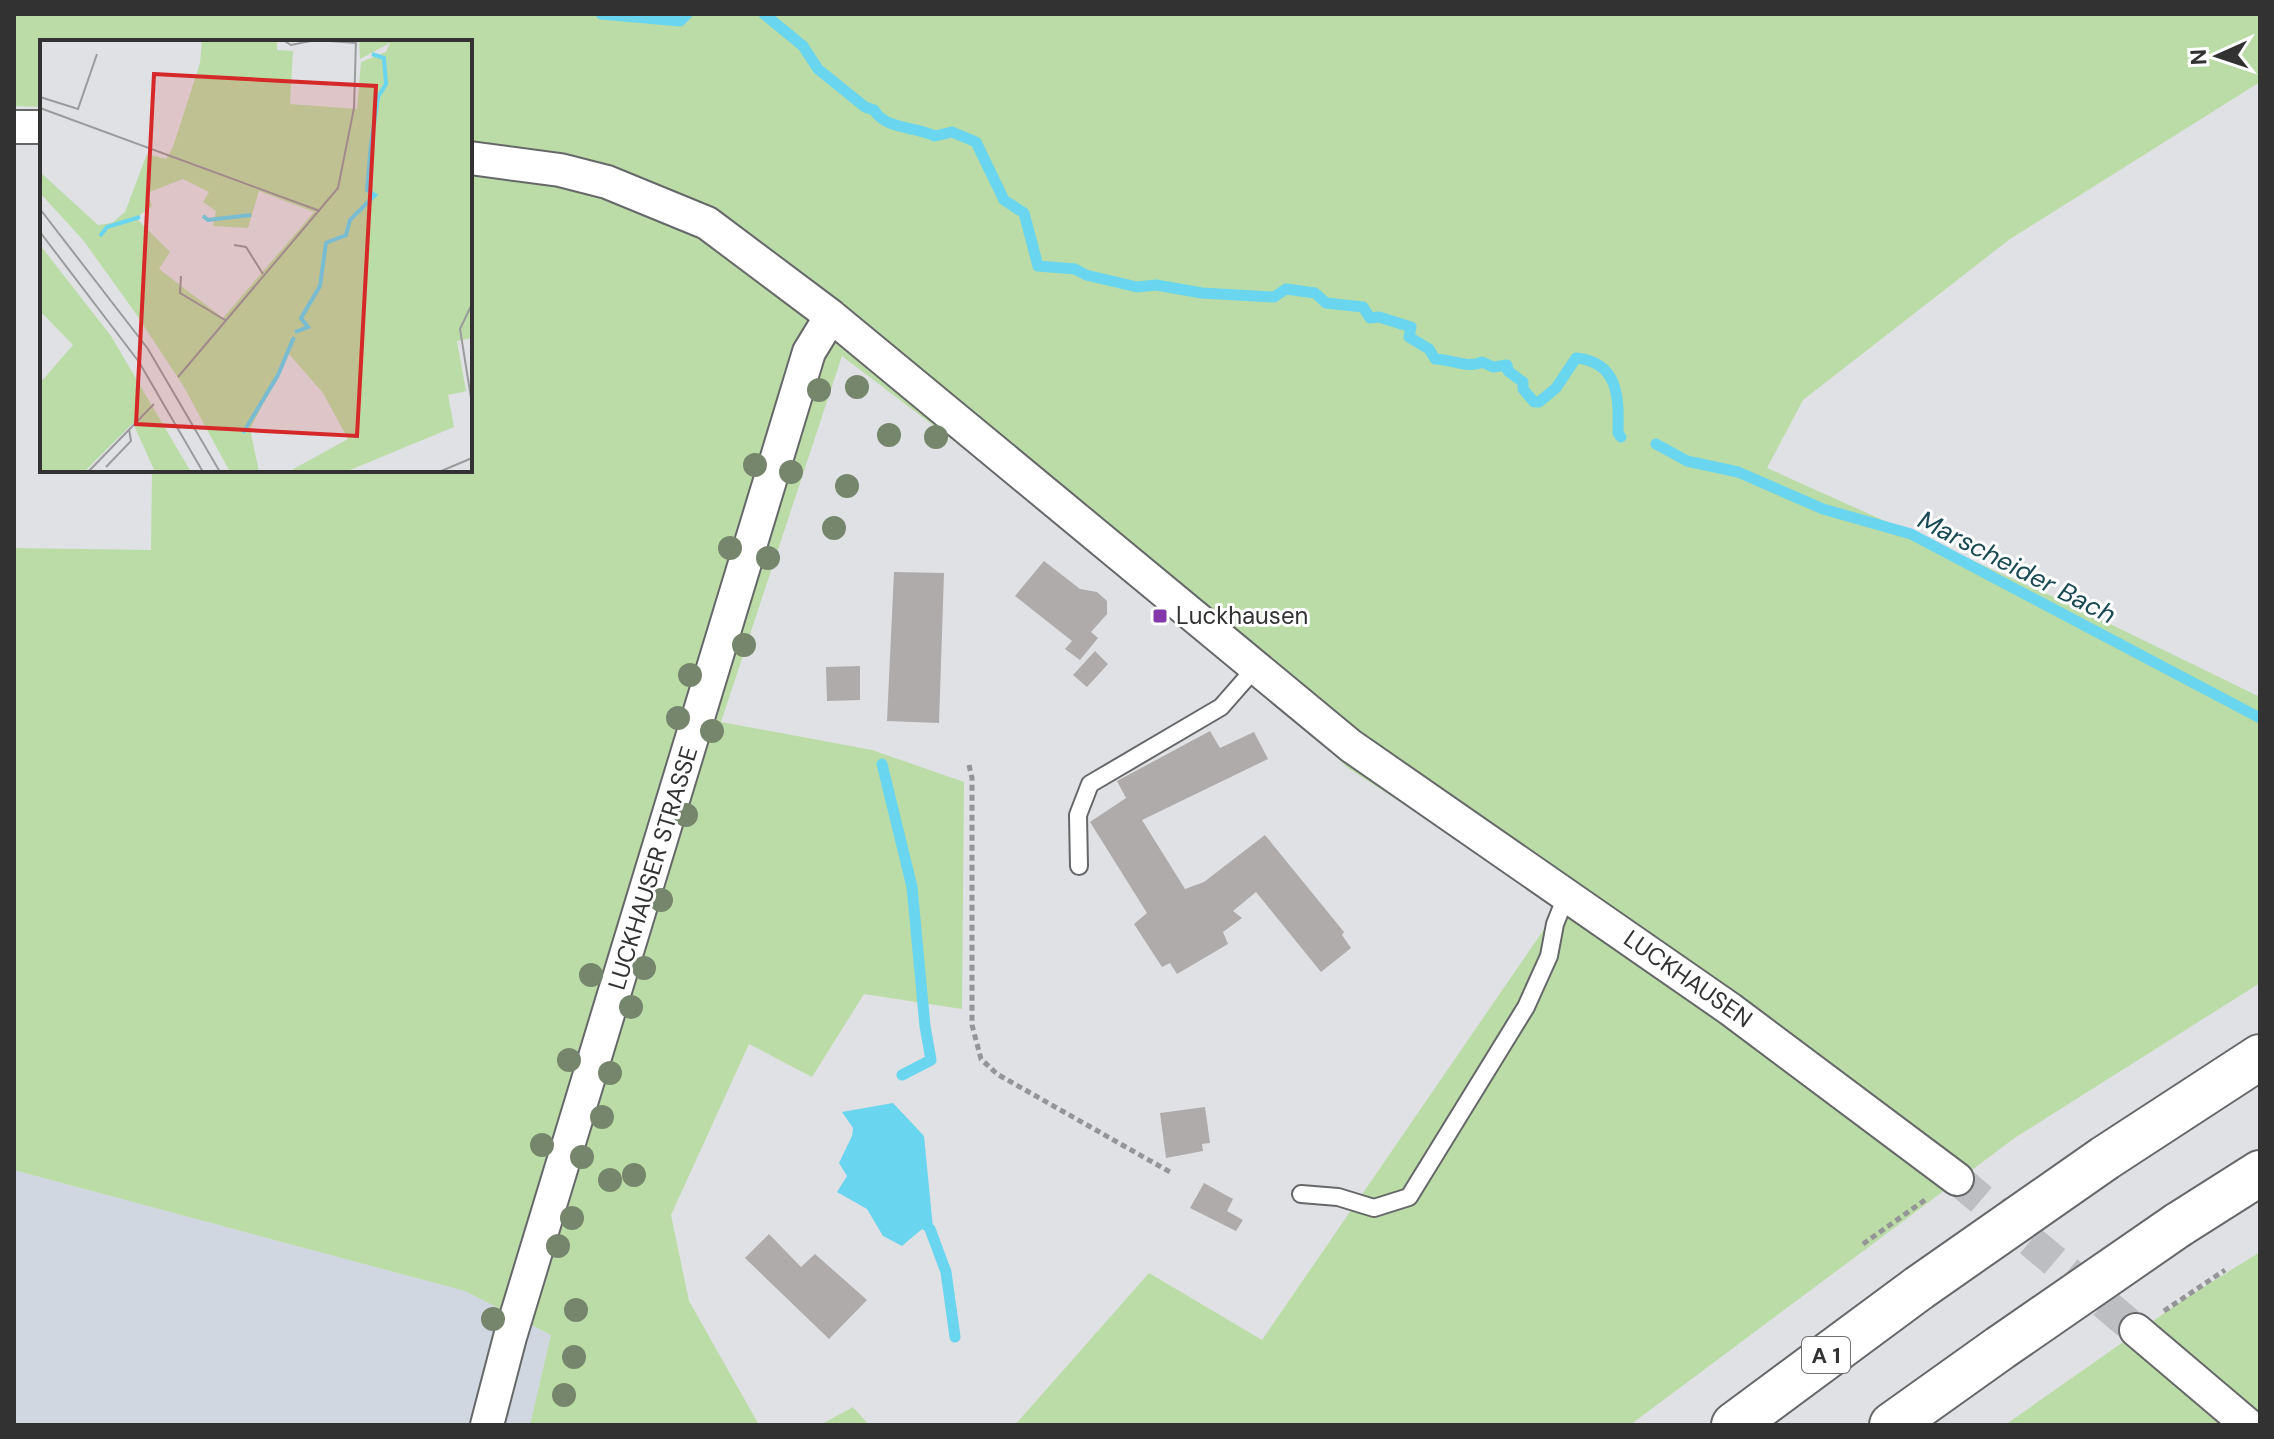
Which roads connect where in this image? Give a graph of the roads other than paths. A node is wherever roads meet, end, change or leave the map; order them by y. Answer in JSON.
{"nodes":[{"id":1,"x":14,"y":127,"type":"edge"},
{"id":2,"x":40,"y":127,"type":"edge"},
{"id":3,"x":472,"y":158,"type":"edge"},
{"id":4,"x":831,"y":316,"type":"junction"},
{"id":5,"x":1257,"y":666,"type":"junction"},
{"id":6,"x":1079,"y":866,"type":"dead end"},
{"id":7,"x":1567,"y":894,"type":"junction"},
{"id":8,"x":2260,"y":1057,"type":"edge"},
{"id":9,"x":2260,"y":1173,"type":"edge"},
{"id":10,"x":1957,"y":1179,"type":"tunnel mouth"},
{"id":11,"x":1301,"y":1194,"type":"dead end"},
{"id":12,"x":2144,"y":1324,"type":"tunnel mouth"},
{"id":13,"x":487,"y":1425,"type":"edge"},
{"id":14,"x":1734,"y":1425,"type":"edge"},
{"id":15,"x":1892,"y":1425,"type":"edge"},
{"id":16,"x":2248,"y":1425,"type":"edge"}],
"edges":[{"from":1,"to":2,"type":"street"},
{"from":3,"to":4,"type":"street","name":"LUCKHAUSEN"},
{"from":4,"to":5,"type":"street","name":"LUCKHAUSEN"},
{"from":4,"to":13,"type":"street","name":"LUCKHAUSER STRASSE"},
{"from":5,"to":6,"type":"lane"},
{"from":5,"to":7,"type":"street","name":"LUCKHAUSEN"},
{"from":7,"to":10,"type":"street","name":"LUCKHAUSEN"},
{"from":7,"to":11,"type":"lane"},
{"from":8,"to":14,"type":"highway","number":"A 1","bridge":true},
{"from":9,"to":15,"type":"highway","bridge":true},
{"from":12,"to":16,"type":"street"}]}
